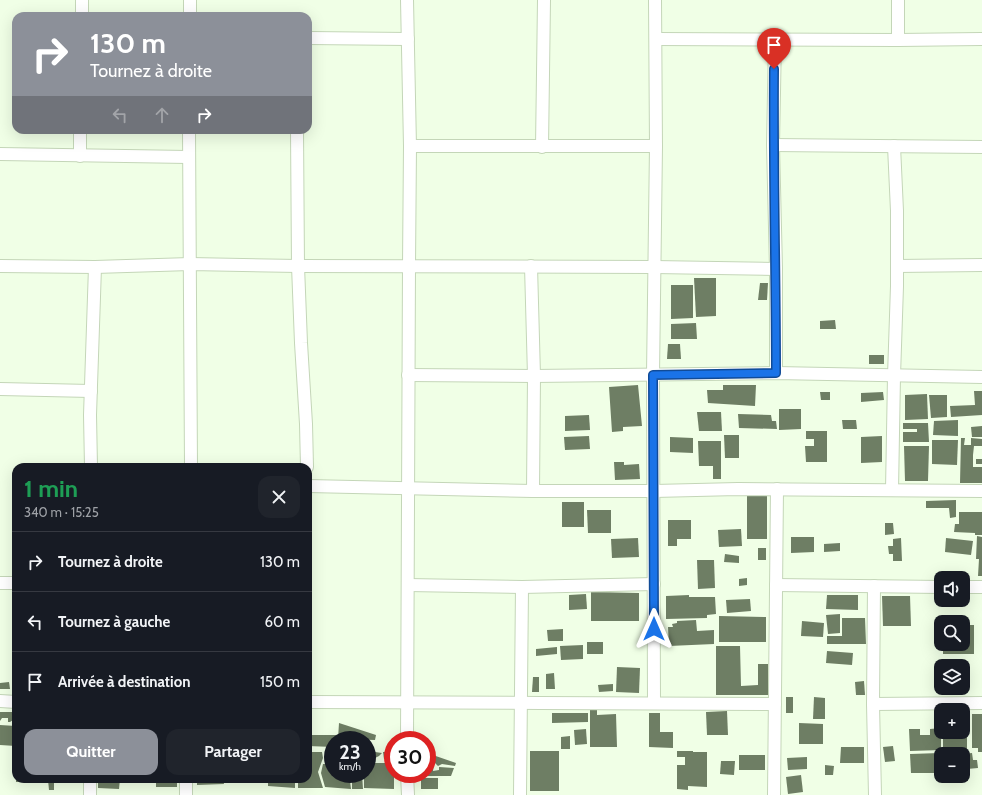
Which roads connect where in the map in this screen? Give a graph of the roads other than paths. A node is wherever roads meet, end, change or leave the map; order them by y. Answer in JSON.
{"nodes":[{"id":1,"x":82,"y":0,"type":"edge"},
{"id":2,"x":190,"y":0,"type":"edge"},
{"id":3,"x":408,"y":0,"type":"edge"},
{"id":4,"x":544,"y":0,"type":"edge"},
{"id":5,"x":655,"y":0,"type":"edge"},
{"id":6,"x":898,"y":0,"type":"edge"},
{"id":7,"x":82,"y":12,"type":"edge"},
{"id":8,"x":190,"y":12,"type":"edge"},
{"id":9,"x":312,"y":38,"type":"edge"},
{"id":10,"x":408,"y":38,"type":"junction"},
{"id":11,"x":656,"y":39,"type":"junction"},
{"id":12,"x":774,"y":39,"type":"junction"},
{"id":13,"x":982,"y":39,"type":"edge"},
{"id":14,"x":898,"y":40,"type":"junction"},
{"id":15,"x":80,"y":134,"type":"edge"},
{"id":16,"x":188,"y":134,"type":"edge"},
{"id":17,"x":297,"y":134,"type":"edge"},
{"id":18,"x":773,"y":145,"type":"junction"},
{"id":19,"x":410,"y":146,"type":"junction"},
{"id":20,"x":542,"y":146,"type":"junction"},
{"id":21,"x":656,"y":146,"type":"junction"},
{"id":22,"x":894,"y":146,"type":"junction"},
{"id":23,"x":982,"y":147,"type":"edge"},
{"id":24,"x":0,"y":154,"type":"edge"},
{"id":25,"x":80,"y":156,"type":"junction"},
{"id":26,"x":188,"y":157,"type":"junction"},
{"id":27,"x":190,"y":264,"type":"junction"},
{"id":28,"x":982,"y":265,"type":"edge"},
{"id":29,"x":0,"y":266,"type":"edge"},
{"id":30,"x":298,"y":266,"type":"junction"},
{"id":31,"x":409,"y":266,"type":"junction"},
{"id":32,"x":531,"y":266,"type":"junction"},
{"id":33,"x":897,"y":266,"type":"junction"},
{"id":34,"x":94,"y":267,"type":"junction"},
{"id":35,"x":654,"y":267,"type":"junction"},
{"id":36,"x":776,"y":270,"type":"junction"},
{"id":37,"x":776,"y":373,"type":"junction"},
{"id":38,"x":408,"y":375,"type":"junction"},
{"id":39,"x":653,"y":375,"type":"junction"},
{"id":40,"x":534,"y":376,"type":"junction"},
{"id":41,"x":894,"y":376,"type":"junction"},
{"id":42,"x":982,"y":377,"type":"edge"},
{"id":43,"x":0,"y":389,"type":"edge"},
{"id":44,"x":91,"y":391,"type":"junction"},
{"id":45,"x":91,"y":463,"type":"edge"},
{"id":46,"x":191,"y":463,"type":"edge"},
{"id":47,"x":307,"y":463,"type":"edge"},
{"id":48,"x":312,"y":486,"type":"edge"},
{"id":49,"x":408,"y":488,"type":"junction"},
{"id":50,"x":777,"y":490,"type":"junction"},
{"id":51,"x":892,"y":490,"type":"junction"},
{"id":52,"x":982,"y":490,"type":"edge"},
{"id":53,"x":533,"y":491,"type":"junction"},
{"id":54,"x":654,"y":491,"type":"junction"},
{"id":55,"x":12,"y":582,"type":"edge"},
{"id":56,"x":0,"y":583,"type":"edge"},
{"id":57,"x":654,"y":584,"type":"junction"},
{"id":58,"x":408,"y":585,"type":"junction"},
{"id":59,"x":776,"y":585,"type":"junction"},
{"id":60,"x":874,"y":586,"type":"junction"},
{"id":61,"x":522,"y":587,"type":"junction"},
{"id":62,"x":934,"y":587,"type":"edge"},
{"id":63,"x":970,"y":587,"type":"edge"},
{"id":64,"x":982,"y":587,"type":"edge"},
{"id":65,"x":0,"y":702,"type":"edge"},
{"id":66,"x":12,"y":702,"type":"edge"},
{"id":67,"x":312,"y":702,"type":"edge"},
{"id":68,"x":407,"y":703,"type":"junction"},
{"id":69,"x":654,"y":703,"type":"junction"},
{"id":70,"x":982,"y":703,"type":"edge"},
{"id":71,"x":520,"y":704,"type":"junction"},
{"id":72,"x":775,"y":704,"type":"junction"},
{"id":73,"x":873,"y":704,"type":"junction"},
{"id":74,"x":407,"y":731,"type":"edge"},
{"id":75,"x":90,"y":783,"type":"edge"},
{"id":76,"x":186,"y":783,"type":"edge"},
{"id":77,"x":407,"y":783,"type":"edge"},
{"id":78,"x":90,"y":795,"type":"edge"},
{"id":79,"x":186,"y":795,"type":"edge"},
{"id":80,"x":408,"y":795,"type":"edge"},
{"id":81,"x":520,"y":795,"type":"edge"},
{"id":82,"x":774,"y":795,"type":"edge"},
{"id":83,"x":875,"y":795,"type":"edge"}],
"edges":[{"from":1,"to":7,"type":"street"},
{"from":2,"to":8,"type":"street"},
{"from":3,"to":10,"type":"street"},
{"from":4,"to":20,"type":"street"},
{"from":5,"to":11,"type":"street"},
{"from":6,"to":14,"type":"street"},
{"from":9,"to":10,"type":"street"},
{"from":10,"to":19,"type":"street"},
{"from":11,"to":12,"type":"street"},
{"from":11,"to":21,"type":"street"},
{"from":12,"to":14,"type":"street"},
{"from":12,"to":18,"type":"street"},
{"from":13,"to":14,"type":"street"},
{"from":15,"to":25,"type":"street"},
{"from":16,"to":26,"type":"street"},
{"from":17,"to":30,"type":"street"},
{"from":18,"to":22,"type":"street"},
{"from":18,"to":36,"type":"street"},
{"from":19,"to":20,"type":"street"},
{"from":19,"to":31,"type":"street"},
{"from":20,"to":21,"type":"street"},
{"from":21,"to":35,"type":"street"},
{"from":22,"to":23,"type":"street"},
{"from":22,"to":33,"type":"street"},
{"from":24,"to":25,"type":"street"},
{"from":25,"to":26,"type":"street"},
{"from":26,"to":27,"type":"street"},
{"from":27,"to":30,"type":"street"},
{"from":27,"to":34,"type":"street"},
{"from":27,"to":46,"type":"street"},
{"from":28,"to":33,"type":"street"},
{"from":29,"to":34,"type":"street"},
{"from":30,"to":31,"type":"street"},
{"from":30,"to":47,"type":"street"},
{"from":31,"to":32,"type":"street"},
{"from":31,"to":38,"type":"street"},
{"from":32,"to":35,"type":"street"},
{"from":32,"to":40,"type":"street"},
{"from":33,"to":41,"type":"street"},
{"from":34,"to":44,"type":"street"},
{"from":35,"to":36,"type":"street"},
{"from":35,"to":39,"type":"street"},
{"from":36,"to":37,"type":"street"},
{"from":37,"to":39,"type":"street"},
{"from":37,"to":41,"type":"street"},
{"from":38,"to":40,"type":"street"},
{"from":38,"to":49,"type":"street"},
{"from":39,"to":40,"type":"street"},
{"from":39,"to":54,"type":"street"},
{"from":40,"to":53,"type":"street"},
{"from":41,"to":42,"type":"street"},
{"from":41,"to":51,"type":"street"},
{"from":43,"to":44,"type":"street"},
{"from":44,"to":45,"type":"street"},
{"from":48,"to":49,"type":"street"},
{"from":49,"to":53,"type":"street"},
{"from":49,"to":58,"type":"street"},
{"from":50,"to":51,"type":"street"},
{"from":50,"to":54,"type":"street"},
{"from":50,"to":59,"type":"street"},
{"from":51,"to":52,"type":"street"},
{"from":53,"to":54,"type":"street"},
{"from":54,"to":57,"type":"street"},
{"from":55,"to":56,"type":"street"},
{"from":57,"to":61,"type":"street"},
{"from":57,"to":69,"type":"street"},
{"from":58,"to":61,"type":"street"},
{"from":58,"to":68,"type":"street"},
{"from":59,"to":60,"type":"street"},
{"from":59,"to":72,"type":"street"},
{"from":60,"to":62,"type":"street"},
{"from":60,"to":73,"type":"street"},
{"from":61,"to":71,"type":"street"},
{"from":63,"to":64,"type":"street"},
{"from":65,"to":66,"type":"street"},
{"from":67,"to":68,"type":"street"},
{"from":68,"to":71,"type":"street"},
{"from":68,"to":74,"type":"street"},
{"from":69,"to":71,"type":"street"},
{"from":69,"to":72,"type":"street"},
{"from":70,"to":73,"type":"street"},
{"from":71,"to":81,"type":"street"},
{"from":72,"to":82,"type":"street"},
{"from":73,"to":83,"type":"street"},
{"from":75,"to":78,"type":"street"},
{"from":76,"to":79,"type":"street"},
{"from":77,"to":80,"type":"street"}]}
